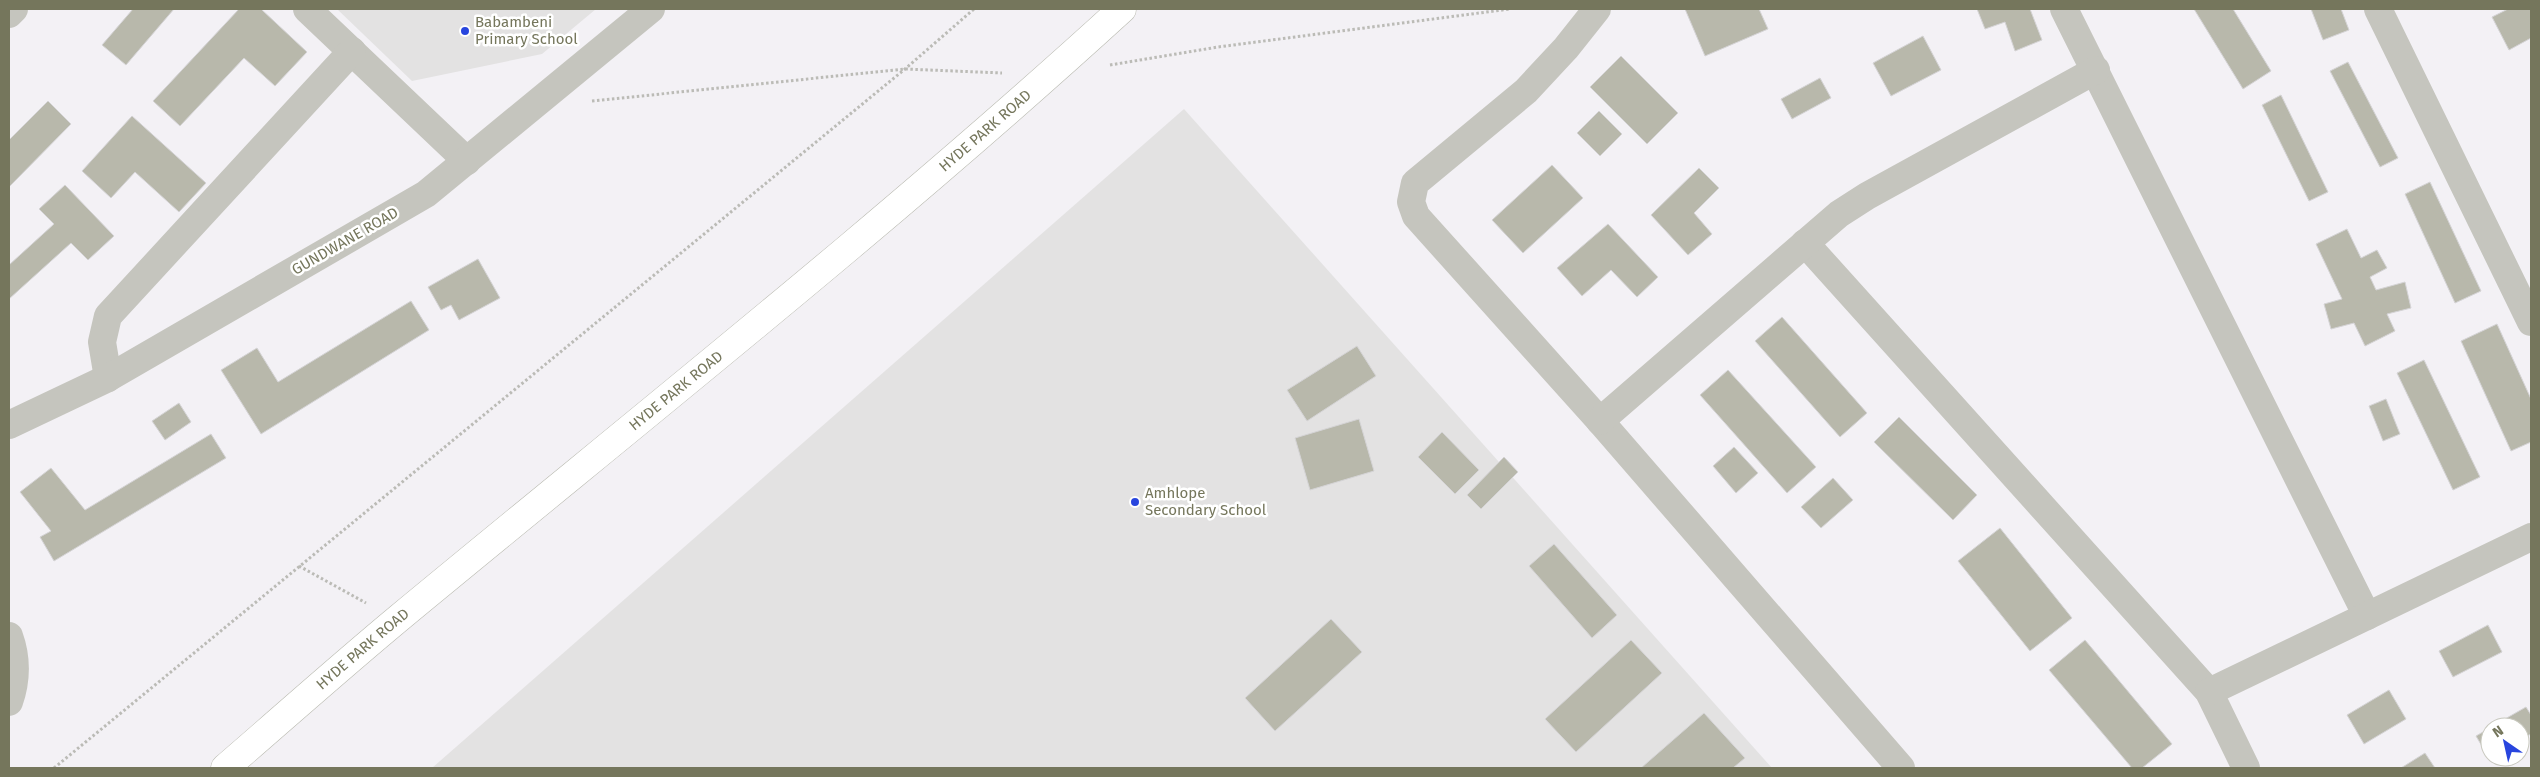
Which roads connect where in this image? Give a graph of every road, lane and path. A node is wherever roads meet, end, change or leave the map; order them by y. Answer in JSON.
{"nodes":[{"id":1,"x":14,"y":9,"type":"edge"},
{"id":2,"x":307,"y":9,"type":"edge"},
{"id":3,"x":650,"y":9,"type":"edge"},
{"id":4,"x":974,"y":9,"type":"edge"},
{"id":5,"x":1122,"y":9,"type":"edge"},
{"id":6,"x":1597,"y":9,"type":"edge"},
{"id":7,"x":2064,"y":9,"type":"edge"},
{"id":8,"x":2378,"y":9,"type":"edge"},
{"id":9,"x":9,"y":14,"type":"edge"},
{"id":10,"x":352,"y":51,"type":"junction"},
{"id":11,"x":2096,"y":70,"type":"junction"},
{"id":12,"x":467,"y":161,"type":"junction"},
{"id":13,"x":1805,"y":243,"type":"junction"},
{"id":14,"x":2531,"y":322,"type":"edge"},
{"id":15,"x":108,"y":378,"type":"junction"},
{"id":16,"x":1600,"y":421,"type":"junction"},
{"id":17,"x":9,"y":425,"type":"edge"},
{"id":18,"x":2531,"y":537,"type":"edge"},
{"id":19,"x":299,"y":566,"type":"junction"},
{"id":20,"x":2367,"y":616,"type":"junction"},
{"id":21,"x":397,"y":620,"type":"junction"},
{"id":22,"x":9,"y":636,"type":"edge"},
{"id":23,"x":2209,"y":692,"type":"junction"},
{"id":24,"x":9,"y":702,"type":"edge"},
{"id":25,"x":54,"y":768,"type":"edge"},
{"id":26,"x":224,"y":768,"type":"edge"},
{"id":27,"x":1901,"y":768,"type":"edge"},
{"id":28,"x":2246,"y":768,"type":"edge"}],
"edges":[{"from":1,"to":9,"type":"street"},
{"from":2,"to":10,"type":"street"},
{"from":3,"to":12,"type":"street","name":"GUNDWANE ROAD"},
{"from":4,"to":19,"type":"path"},
{"from":5,"to":21,"type":"street","name":"HYDE PARK ROAD"},
{"from":6,"to":16,"type":"street"},
{"from":7,"to":11,"type":"street"},
{"from":8,"to":14,"type":"street"},
{"from":10,"to":12,"type":"street"},
{"from":10,"to":15,"type":"street"},
{"from":11,"to":13,"type":"street"},
{"from":11,"to":20,"type":"street"},
{"from":12,"to":15,"type":"street","name":"GUNDWANE ROAD"},
{"from":13,"to":16,"type":"street"},
{"from":13,"to":23,"type":"street"},
{"from":15,"to":17,"type":"street","name":"GUNDWANE ROAD"},
{"from":16,"to":27,"type":"street"},
{"from":18,"to":20,"type":"street"},
{"from":19,"to":21,"type":"path"},
{"from":19,"to":25,"type":"path"},
{"from":20,"to":23,"type":"street"},
{"from":21,"to":26,"type":"street","name":"HYDE PARK ROAD"},
{"from":22,"to":24,"type":"street"},
{"from":23,"to":28,"type":"street"}]}
